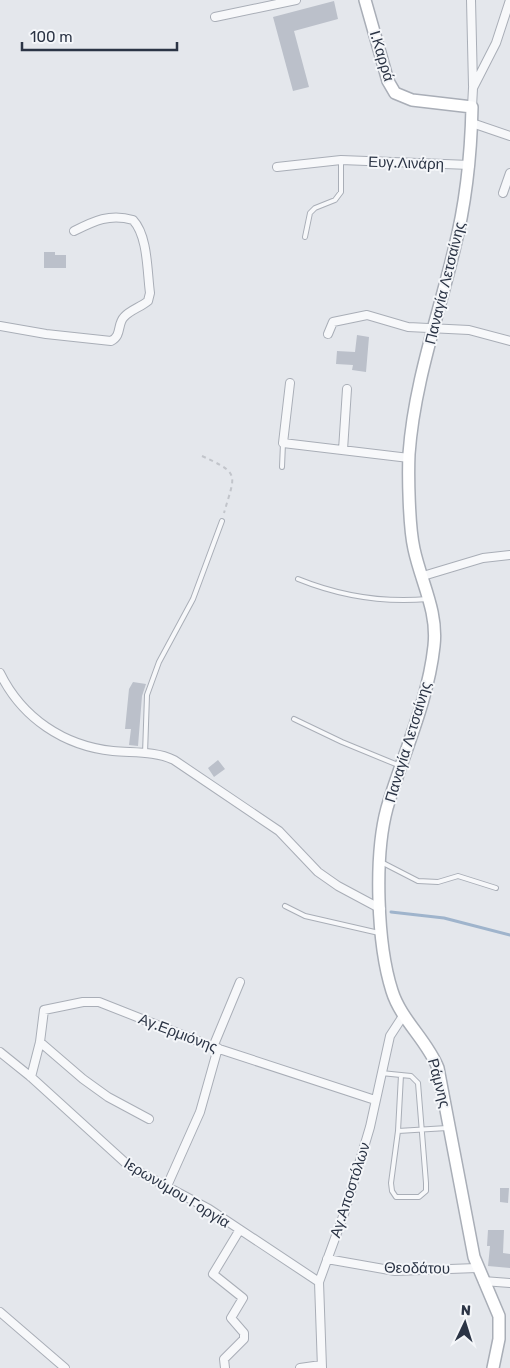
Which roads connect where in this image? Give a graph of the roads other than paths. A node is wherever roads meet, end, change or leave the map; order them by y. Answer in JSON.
{"nodes":[{"id":1,"x":296,"y":0,"type":"edge"},
{"id":2,"x":365,"y":0,"type":"edge"},
{"id":3,"x":471,"y":0,"type":"edge"},
{"id":4,"x":510,"y":0,"type":"edge"},
{"id":5,"x":215,"y":17,"type":"dead end"},
{"id":6,"x":473,"y":88,"type":"junction"},
{"id":7,"x":472,"y":107,"type":"junction"},
{"id":8,"x":472,"y":123,"type":"junction"},
{"id":9,"x":510,"y":136,"type":"edge"},
{"id":10,"x":341,"y":160,"type":"junction"},
{"id":11,"x":470,"y":165,"type":"junction"},
{"id":12,"x":278,"y":167,"type":"dead end"},
{"id":13,"x":510,"y":174,"type":"edge"},
{"id":14,"x":503,"y":193,"type":"dead end"},
{"id":15,"x":74,"y":231,"type":"dead end"},
{"id":16,"x":304,"y":237,"type":"dead end"},
{"id":17,"x":0,"y":326,"type":"edge"},
{"id":18,"x":434,"y":328,"type":"junction"},
{"id":19,"x":328,"y":334,"type":"dead end"},
{"id":20,"x":510,"y":341,"type":"edge"},
{"id":21,"x":290,"y":383,"type":"dead end"},
{"id":22,"x":347,"y":389,"type":"dead end"},
{"id":23,"x":283,"y":443,"type":"junction"},
{"id":24,"x":343,"y":450,"type":"junction"},
{"id":25,"x":409,"y":458,"type":"junction"},
{"id":26,"x":282,"y":467,"type":"dead end"},
{"id":27,"x":222,"y":520,"type":"road end"},
{"id":28,"x":510,"y":555,"type":"edge"},
{"id":29,"x":423,"y":576,"type":"junction"},
{"id":30,"x":298,"y":579,"type":"dead end"},
{"id":31,"x":430,"y":599,"type":"junction"},
{"id":32,"x":0,"y":673,"type":"edge"},
{"id":33,"x":294,"y":719,"type":"dead end"},
{"id":34,"x":145,"y":754,"type":"junction"},
{"id":35,"x":400,"y":766,"type":"junction"},
{"id":36,"x":380,"y":862,"type":"junction"},
{"id":37,"x":496,"y":888,"type":"dead end"},
{"id":38,"x":285,"y":906,"type":"dead end"},
{"id":39,"x":381,"y":909,"type":"junction"},
{"id":40,"x":381,"y":934,"type":"junction"},
{"id":41,"x":240,"y":982,"type":"dead end"},
{"id":42,"x":403,"y":1016,"type":"junction"},
{"id":43,"x":40,"y":1042,"type":"junction"},
{"id":44,"x":216,"y":1048,"type":"junction"},
{"id":45,"x":0,"y":1052,"type":"edge"},
{"id":46,"x":380,"y":1073,"type":"junction"},
{"id":47,"x":401,"y":1075,"type":"junction"},
{"id":48,"x":31,"y":1077,"type":"junction"},
{"id":49,"x":375,"y":1100,"type":"junction"},
{"id":50,"x":149,"y":1119,"type":"dead end"},
{"id":51,"x":450,"y":1128,"type":"junction"},
{"id":52,"x":398,"y":1131,"type":"junction"},
{"id":53,"x":420,"y":1131,"type":"junction"},
{"id":54,"x":167,"y":1186,"type":"junction"},
{"id":55,"x":239,"y":1231,"type":"junction"},
{"id":56,"x":327,"y":1259,"type":"junction"},
{"id":57,"x":477,"y":1268,"type":"junction"},
{"id":58,"x":483,"y":1281,"type":"junction"},
{"id":59,"x":318,"y":1282,"type":"junction"},
{"id":60,"x":510,"y":1283,"type":"edge"},
{"id":61,"x":0,"y":1312,"type":"edge"},
{"id":62,"x":322,"y":1366,"type":"edge"},
{"id":63,"x":65,"y":1368,"type":"edge"},
{"id":64,"x":225,"y":1368,"type":"edge"},
{"id":65,"x":300,"y":1368,"type":"edge"},
{"id":66,"x":493,"y":1368,"type":"edge"}],
"edges":[{"from":1,"to":5,"type":"street"},
{"from":2,"to":7,"type":"main road","name":"Ι.Καρρά"},
{"from":3,"to":6,"type":"street"},
{"from":4,"to":6,"type":"street"},
{"from":6,"to":7,"type":"street"},
{"from":7,"to":8,"type":"main road","name":"Παναγία Λετσαίνης"},
{"from":8,"to":9,"type":"street"},
{"from":8,"to":11,"type":"main road","name":"Παναγία Λετσαίνης"},
{"from":10,"to":11,"type":"street","name":"Ευγ.Λινάρη"},
{"from":10,"to":12,"type":"street","name":"Ευγ.Λινάρη"},
{"from":10,"to":16,"type":"lane"},
{"from":11,"to":18,"type":"main road","name":"Παναγία Λετσαίνης"},
{"from":13,"to":14,"type":"street"},
{"from":15,"to":17,"type":"street"},
{"from":18,"to":19,"type":"street"},
{"from":18,"to":20,"type":"street"},
{"from":18,"to":25,"type":"main road","name":"Παναγία Λετσαίνης"},
{"from":21,"to":23,"type":"street"},
{"from":22,"to":24,"type":"street"},
{"from":23,"to":24,"type":"street"},
{"from":23,"to":26,"type":"lane"},
{"from":24,"to":25,"type":"street"},
{"from":25,"to":29,"type":"main road","name":"Παναγία Λετσαίνης"},
{"from":27,"to":34,"type":"lane"},
{"from":28,"to":29,"type":"street"},
{"from":29,"to":31,"type":"main road","name":"Παναγία Λετσαίνης"},
{"from":30,"to":31,"type":"lane"},
{"from":31,"to":35,"type":"main road","name":"Παναγία Λετσαίνης"},
{"from":32,"to":34,"type":"street"},
{"from":33,"to":35,"type":"lane"},
{"from":34,"to":39,"type":"street"},
{"from":35,"to":36,"type":"main road","name":"Παναγία Λετσαίνης"},
{"from":36,"to":37,"type":"lane"},
{"from":36,"to":39,"type":"main road","name":"Παναγία Λετσαίνης"},
{"from":38,"to":40,"type":"lane"},
{"from":39,"to":40,"type":"main road","name":"Ράμνης"},
{"from":40,"to":42,"type":"main road","name":"Ράμνης"},
{"from":41,"to":44,"type":"street"},
{"from":42,"to":46,"type":"street","name":"Αγ.Αποστόλων"},
{"from":42,"to":51,"type":"main road","name":"Ράμνης"},
{"from":43,"to":44,"type":"street","name":"Αγ.Ερμιόνης"},
{"from":43,"to":48,"type":"street","name":"Αγ.Ερμιόνης"},
{"from":43,"to":50,"type":"street"},
{"from":44,"to":49,"type":"street","name":"Αγ.Ερμιόνης"},
{"from":44,"to":54,"type":"street"},
{"from":45,"to":48,"type":"street","name":"Ιερωνύμου Γοργία"},
{"from":46,"to":47,"type":"lane"},
{"from":46,"to":49,"type":"street","name":"Αγ.Αποστόλων"},
{"from":47,"to":52,"type":"lane"},
{"from":47,"to":53,"type":"lane"},
{"from":48,"to":54,"type":"street","name":"Ιερωνύμου Γοργία"},
{"from":49,"to":56,"type":"street","name":"Αγ.Αποστόλων"},
{"from":51,"to":53,"type":"lane"},
{"from":51,"to":57,"type":"main road","name":"Ράμνης"},
{"from":52,"to":53,"type":"lane"},
{"from":52,"to":53,"type":"lane"},
{"from":54,"to":55,"type":"street","name":"Ιερωνύμου Γοργία"},
{"from":55,"to":59,"type":"street","name":"Ιερωνύμου Γοργία"},
{"from":55,"to":64,"type":"street"},
{"from":56,"to":57,"type":"street","name":"Θεοδάτου"},
{"from":56,"to":59,"type":"street","name":"Αγ.Αποστόλων"},
{"from":57,"to":58,"type":"main road","name":"Ράμνης"},
{"from":58,"to":60,"type":"street"},
{"from":58,"to":66,"type":"main road","name":"Ράμνης"},
{"from":59,"to":62,"type":"street","name":"Αγ.Αποστόλων"},
{"from":61,"to":63,"type":"street"},
{"from":62,"to":65,"type":"street"}]}
